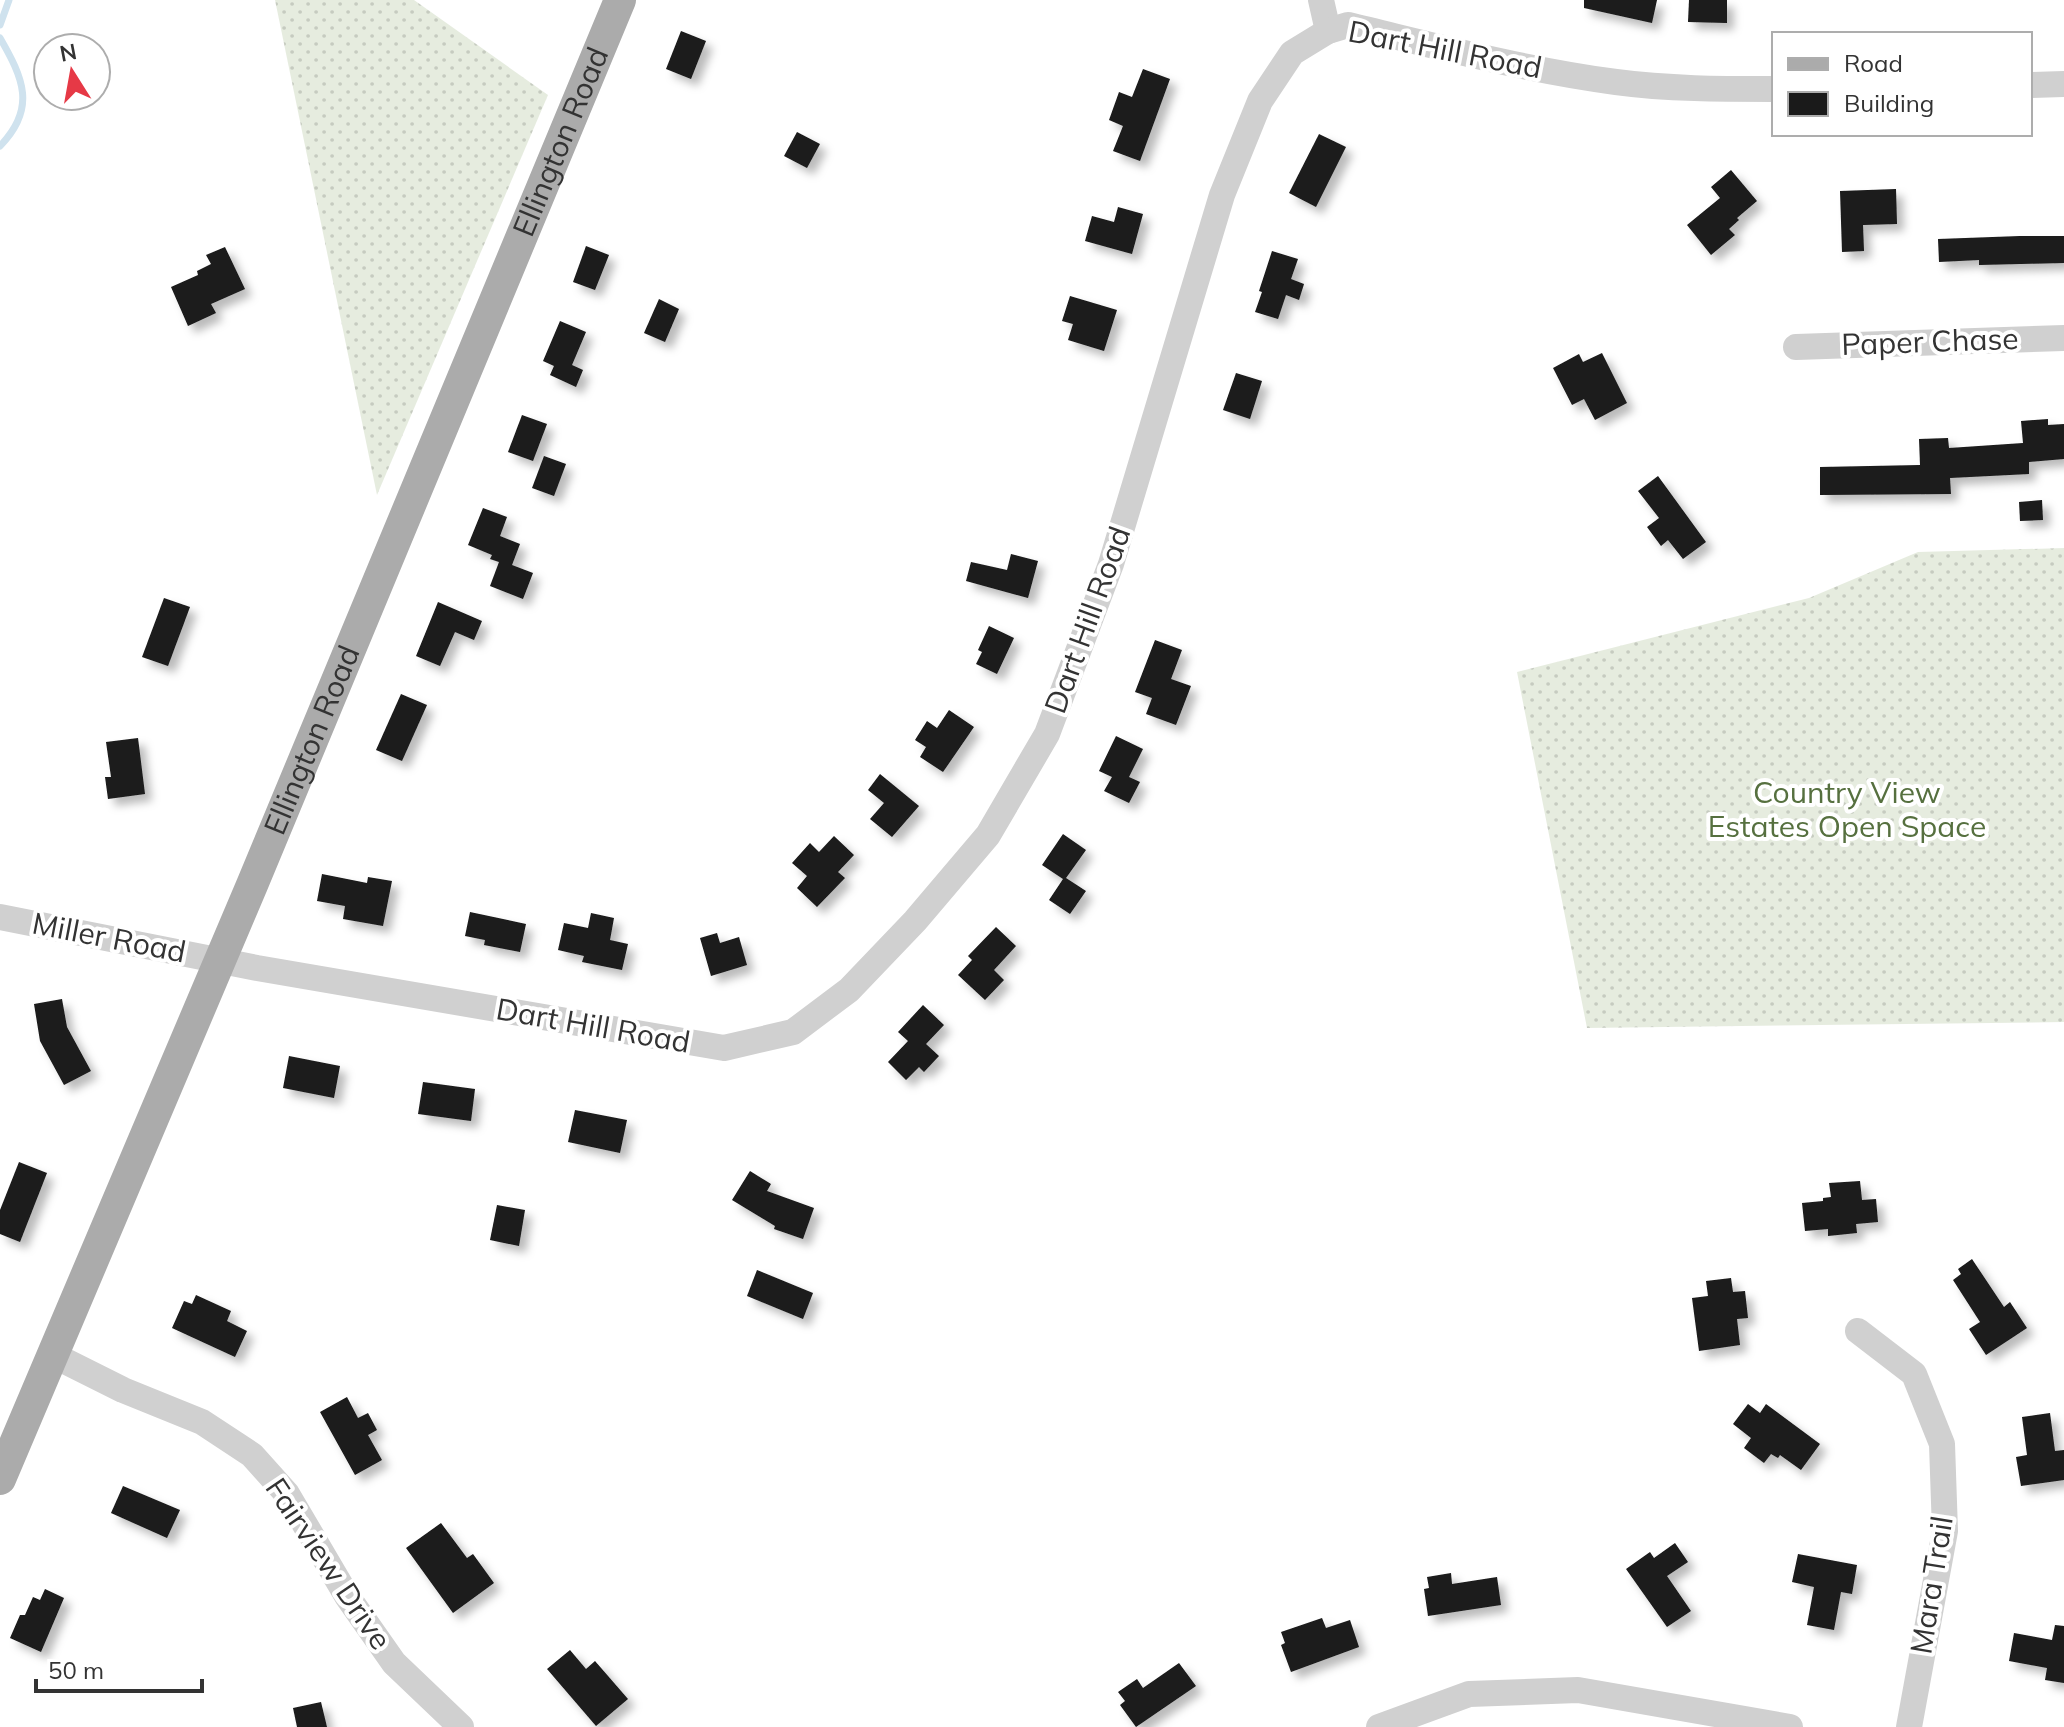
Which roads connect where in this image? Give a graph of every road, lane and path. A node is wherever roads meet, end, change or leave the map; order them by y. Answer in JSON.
{"nodes":[{"id":1,"x":620,"y":0,"type":"edge"},
{"id":2,"x":1321,"y":0,"type":"edge"},
{"id":3,"x":1328,"y":31,"type":"junction"},
{"id":4,"x":2064,"y":84,"type":"edge"},
{"id":5,"x":2032,"y":85,"type":"edge"},
{"id":6,"x":1772,"y":89,"type":"edge"},
{"id":7,"x":2064,"y":338,"type":"edge"},
{"id":8,"x":1796,"y":347,"type":"dead end"},
{"id":9,"x":0,"y":917,"type":"edge"},
{"id":10,"x":218,"y":959,"type":"junction"},
{"id":11,"x":1858,"y":1331,"type":"dead end"},
{"id":12,"x":53,"y":1355,"type":"junction"},
{"id":13,"x":0,"y":1479,"type":"edge"},
{"id":14,"x":1756,"y":1724,"type":"edge"},
{"id":15,"x":461,"y":1727,"type":"edge"},
{"id":16,"x":1379,"y":1727,"type":"edge"},
{"id":17,"x":1790,"y":1727,"type":"edge"},
{"id":18,"x":1909,"y":1727,"type":"edge"}],
"edges":[{"from":1,"to":10,"type":"main road","name":"Ellington Road"},
{"from":2,"to":3,"type":"street"},
{"from":3,"to":6,"type":"street","name":"Dart Hill Road"},
{"from":3,"to":10,"type":"street","name":"Dart Hill Road"},
{"from":4,"to":5,"type":"street"},
{"from":7,"to":8,"type":"street","name":"Paper Chase"},
{"from":9,"to":10,"type":"street","name":"Miller Road"},
{"from":10,"to":12,"type":"main road","name":"Ellington Road"},
{"from":11,"to":18,"type":"street","name":"Mara Trail"},
{"from":12,"to":13,"type":"main road","name":"Ellington Road"},
{"from":12,"to":15,"type":"street","name":"Fairview Drive"},
{"from":14,"to":16,"type":"street"},
{"from":14,"to":17,"type":"street"}]}
